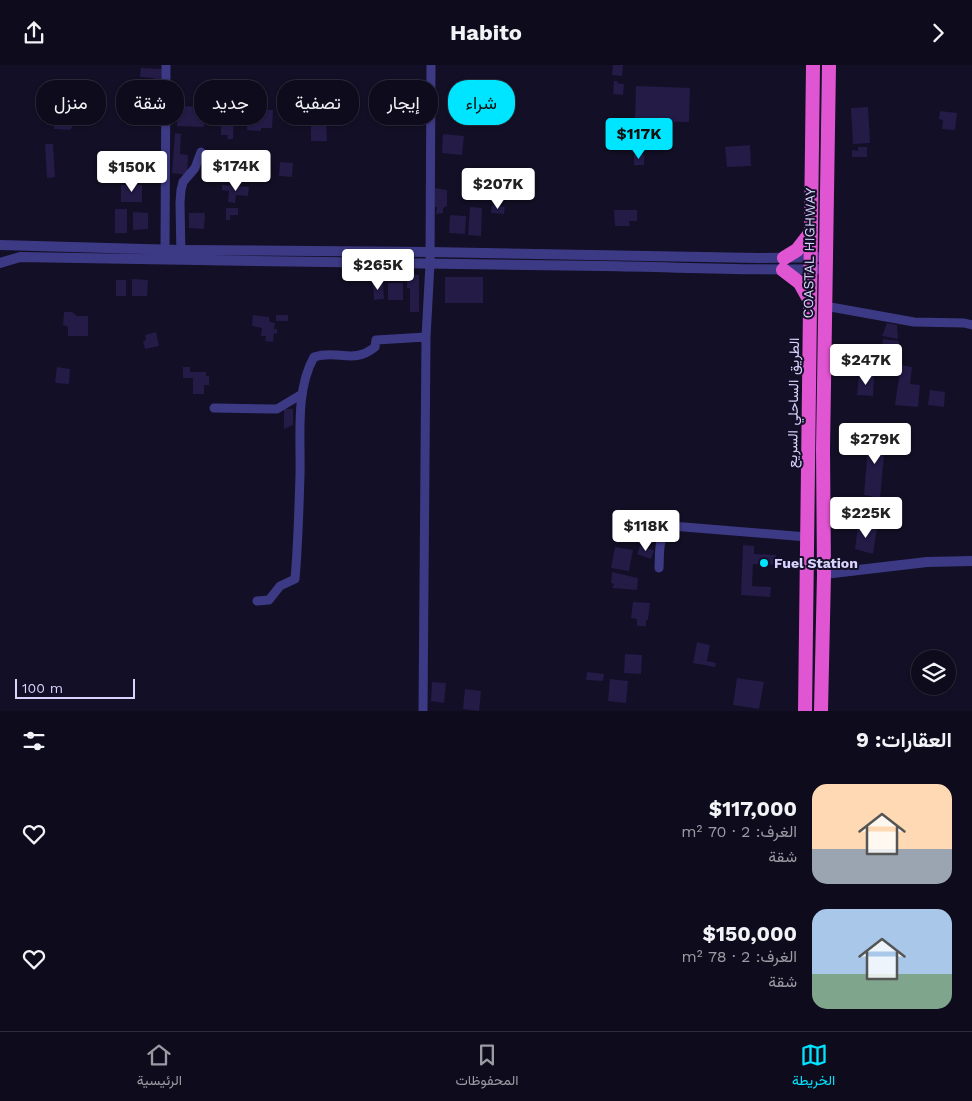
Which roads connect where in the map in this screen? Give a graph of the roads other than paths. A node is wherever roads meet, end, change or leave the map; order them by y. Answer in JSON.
{"nodes":[{"id":1,"x":166,"y":65,"type":"edge"},
{"id":2,"x":431,"y":65,"type":"edge"},
{"id":3,"x":813,"y":65,"type":"edge"},
{"id":4,"x":829,"y":65,"type":"edge"},
{"id":5,"x":201,"y":152,"type":"dead end"},
{"id":6,"x":811,"y":232,"type":"junction"},
{"id":7,"x":0,"y":245,"type":"edge"},
{"id":8,"x":165,"y":249,"type":"junction"},
{"id":9,"x":430,"y":252,"type":"junction"},
{"id":10,"x":86,"y":253,"type":"junction"},
{"id":11,"x":510,"y":253,"type":"junction"},
{"id":12,"x":180,"y":255,"type":"junction"},
{"id":13,"x":327,"y":256,"type":"junction"},
{"id":14,"x":697,"y":262,"type":"junction"},
{"id":15,"x":0,"y":263,"type":"edge"},
{"id":16,"x":811,"y":263,"type":"junction"},
{"id":17,"x":825,"y":263,"type":"junction"},
{"id":18,"x":430,"y":264,"type":"junction"},
{"id":19,"x":783,"y":264,"type":"junction"},
{"id":20,"x":511,"y":265,"type":"junction"},
{"id":21,"x":810,"y":302,"type":"junction"},
{"id":22,"x":825,"y":306,"type":"junction"},
{"id":23,"x":972,"y":325,"type":"edge"},
{"id":24,"x":426,"y":337,"type":"junction"},
{"id":25,"x":302,"y":395,"type":"junction"},
{"id":26,"x":214,"y":408,"type":"dead end"},
{"id":27,"x":808,"y":537,"type":"junction"},
{"id":28,"x":972,"y":561,"type":"edge"},
{"id":29,"x":660,"y":568,"type":"dead end"},
{"id":30,"x":824,"y":574,"type":"junction"},
{"id":31,"x":257,"y":601,"type":"dead end"},
{"id":32,"x":423,"y":711,"type":"edge"},
{"id":33,"x":806,"y":711,"type":"edge"},
{"id":34,"x":821,"y":711,"type":"edge"}],
"edges":[{"from":1,"to":8,"type":"street"},
{"from":2,"to":9,"type":"street"},
{"from":3,"to":6,"type":"highway","name":"الطريق الساحلي السريع"},
{"from":4,"to":17,"type":"highway","name":"COASTAL HIGHWAY"},
{"from":5,"to":12,"type":"street"},
{"from":6,"to":16,"type":"highway","name":"الطريق الساحلي السريع"},
{"from":6,"to":19,"type":"highway"},
{"from":7,"to":10,"type":"street"},
{"from":8,"to":10,"type":"street"},
{"from":8,"to":12,"type":"street"},
{"from":9,"to":11,"type":"street"},
{"from":9,"to":13,"type":"street"},
{"from":9,"to":18,"type":"street"},
{"from":10,"to":12,"type":"street"},
{"from":10,"to":15,"type":"street"},
{"from":11,"to":14,"type":"street"},
{"from":11,"to":20,"type":"street"},
{"from":12,"to":13,"type":"street"},
{"from":13,"to":18,"type":"street"},
{"from":14,"to":19,"type":"street"},
{"from":14,"to":20,"type":"street"},
{"from":16,"to":17,"type":"street"},
{"from":16,"to":19,"type":"street"},
{"from":16,"to":21,"type":"highway","name":"الطريق الساحلي السريع"},
{"from":17,"to":22,"type":"highway","name":"COASTAL HIGHWAY"},
{"from":18,"to":20,"type":"street"},
{"from":18,"to":24,"type":"street"},
{"from":19,"to":21,"type":"highway"},
{"from":21,"to":27,"type":"highway","name":"الطريق الساحلي السريع"},
{"from":22,"to":23,"type":"street"},
{"from":22,"to":30,"type":"highway","name":"COASTAL HIGHWAY"},
{"from":24,"to":25,"type":"street"},
{"from":24,"to":32,"type":"street"},
{"from":25,"to":26,"type":"street"},
{"from":25,"to":31,"type":"street"},
{"from":27,"to":29,"type":"street"},
{"from":27,"to":33,"type":"highway","name":"الطريق الساحلي السريع"},
{"from":28,"to":30,"type":"street"},
{"from":30,"to":34,"type":"highway","name":"COASTAL HIGHWAY"}]}
